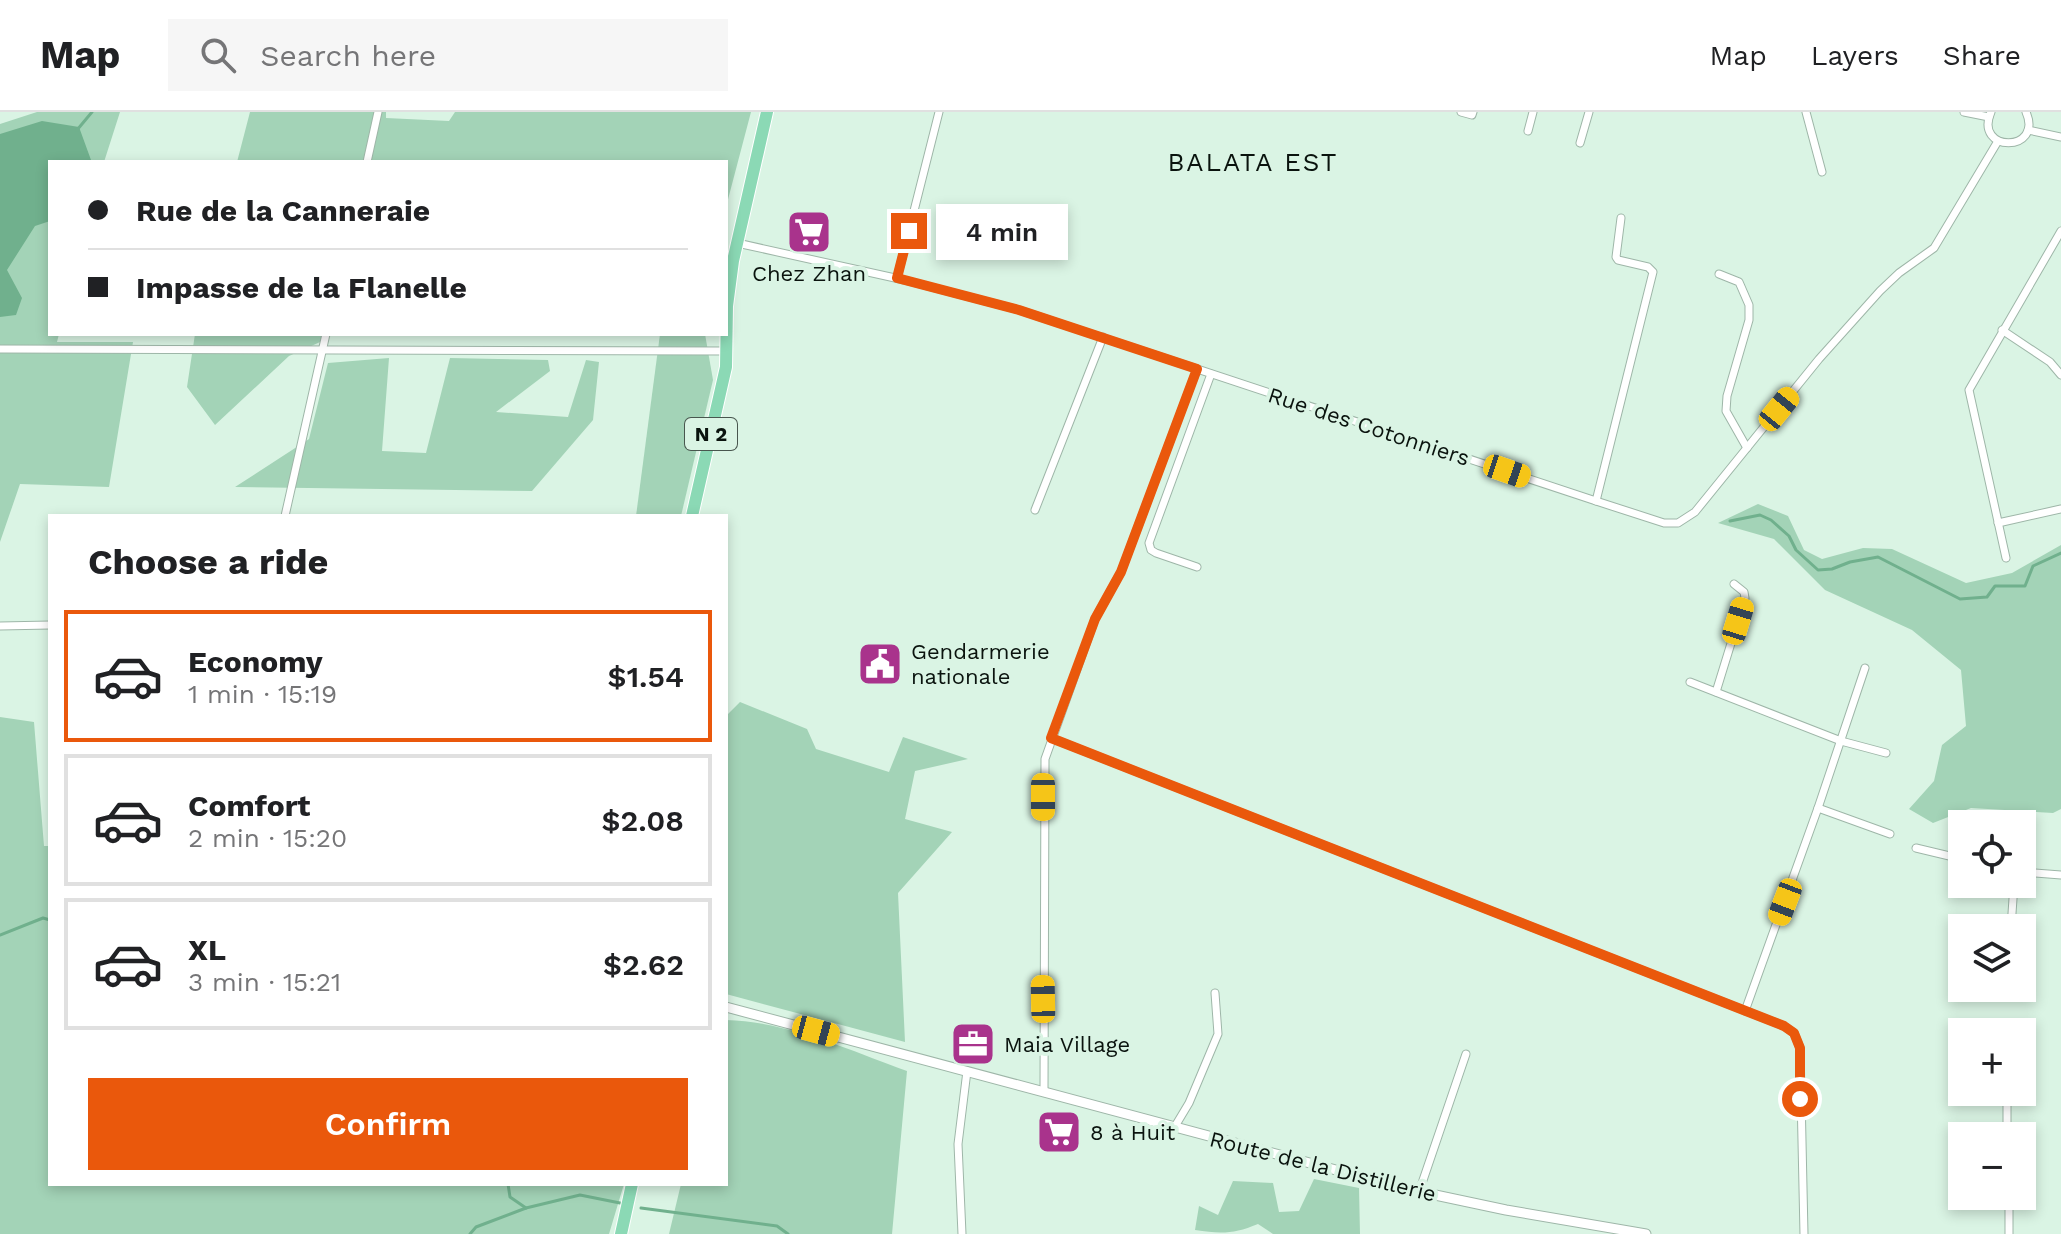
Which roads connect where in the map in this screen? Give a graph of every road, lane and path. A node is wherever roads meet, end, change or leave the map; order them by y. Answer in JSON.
{"nodes":[{"id":1,"x":378,"y":112,"type":"edge"},
{"id":2,"x":767,"y":112,"type":"edge"},
{"id":3,"x":939,"y":112,"type":"edge"},
{"id":4,"x":1461,"y":112,"type":"edge"},
{"id":5,"x":1473,"y":112,"type":"edge"},
{"id":6,"x":1533,"y":112,"type":"edge"},
{"id":7,"x":1589,"y":112,"type":"edge"},
{"id":8,"x":1806,"y":112,"type":"edge"},
{"id":9,"x":1964,"y":112,"type":"edge"},
{"id":10,"x":2026,"y":112,"type":"edge"},
{"id":11,"x":1990,"y":115,"type":"edge"},
{"id":12,"x":2028,"y":130,"type":"junction"},
{"id":13,"x":1528,"y":131,"type":"dead end"},
{"id":14,"x":2061,"y":137,"type":"edge"},
{"id":15,"x":1998,"y":141,"type":"junction"},
{"id":16,"x":1580,"y":143,"type":"dead end"},
{"id":17,"x":367,"y":160,"type":"edge"},
{"id":18,"x":1822,"y":172,"type":"dead end"},
{"id":19,"x":1621,"y":218,"type":"dead end"},
{"id":20,"x":2061,"y":231,"type":"edge"},
{"id":21,"x":737,"y":242,"type":"junction"},
{"id":22,"x":1719,"y":274,"type":"dead end"},
{"id":23,"x":897,"y":278,"type":"junction"},
{"id":24,"x":728,"y":300,"type":"edge"},
{"id":25,"x":2002,"y":330,"type":"junction"},
{"id":26,"x":326,"y":336,"type":"edge"},
{"id":27,"x":728,"y":336,"type":"edge"},
{"id":28,"x":1103,"y":337,"type":"junction"},
{"id":29,"x":0,"y":349,"type":"edge"},
{"id":30,"x":323,"y":349,"type":"junction"},
{"id":31,"x":728,"y":351,"type":"junction"},
{"id":32,"x":1197,"y":369,"type":"junction"},
{"id":33,"x":1211,"y":374,"type":"junction"},
{"id":34,"x":2061,"y":375,"type":"edge"},
{"id":35,"x":1747,"y":448,"type":"junction"},
{"id":36,"x":1596,"y":501,"type":"junction"},
{"id":37,"x":2061,"y":509,"type":"edge"},
{"id":38,"x":1035,"y":510,"type":"dead end"},
{"id":39,"x":285,"y":514,"type":"edge"},
{"id":40,"x":692,"y":514,"type":"edge"},
{"id":41,"x":1998,"y":523,"type":"junction"},
{"id":42,"x":2006,"y":558,"type":"dead end"},
{"id":43,"x":1197,"y":567,"type":"dead end"},
{"id":44,"x":1734,"y":584,"type":"dead end"},
{"id":45,"x":48,"y":625,"type":"edge"},
{"id":46,"x":0,"y":626,"type":"edge"},
{"id":47,"x":1865,"y":668,"type":"dead end"},
{"id":48,"x":1690,"y":682,"type":"dead end"},
{"id":49,"x":1716,"y":692,"type":"junction"},
{"id":50,"x":1051,"y":738,"type":"junction"},
{"id":51,"x":1841,"y":741,"type":"junction"},
{"id":52,"x":1886,"y":753,"type":"dead end"},
{"id":53,"x":1818,"y":808,"type":"junction"},
{"id":54,"x":1890,"y":834,"type":"dead end"},
{"id":55,"x":1916,"y":848,"type":"dead end"},
{"id":56,"x":1948,"y":856,"type":"edge"},
{"id":57,"x":2036,"y":873,"type":"edge"},
{"id":58,"x":2061,"y":875,"type":"edge"},
{"id":59,"x":1215,"y":993,"type":"dead end"},
{"id":60,"x":728,"y":1008,"type":"edge"},
{"id":61,"x":1745,"y":1011,"type":"junction"},
{"id":62,"x":1466,"y":1054,"type":"dead end"},
{"id":63,"x":967,"y":1071,"type":"junction"},
{"id":64,"x":1044,"y":1092,"type":"junction"},
{"id":65,"x":1174,"y":1128,"type":"junction"},
{"id":66,"x":632,"y":1186,"type":"edge"},
{"id":67,"x":1419,"y":1192,"type":"junction"},
{"id":68,"x":2009,"y":1210,"type":"edge"},
{"id":69,"x":621,"y":1234,"type":"edge"},
{"id":70,"x":962,"y":1234,"type":"edge"},
{"id":71,"x":1646,"y":1234,"type":"edge"},
{"id":72,"x":1804,"y":1234,"type":"edge"},
{"id":73,"x":2009,"y":1234,"type":"edge"}],
"edges":[{"from":1,"to":17,"type":"street"},
{"from":2,"to":21,"type":"main road","number":"N 2"},
{"from":3,"to":23,"type":"street"},
{"from":4,"to":5,"type":"street"},
{"from":6,"to":13,"type":"street"},
{"from":7,"to":16,"type":"street"},
{"from":8,"to":18,"type":"street"},
{"from":9,"to":11,"type":"street"},
{"from":10,"to":12,"type":"street"},
{"from":11,"to":15,"type":"street"},
{"from":12,"to":14,"type":"street"},
{"from":12,"to":15,"type":"street"},
{"from":15,"to":35,"type":"street","name":"Rue des Cotonniers"},
{"from":19,"to":36,"type":"street"},
{"from":20,"to":25,"type":"street"},
{"from":21,"to":23,"type":"street","name":"Rue des Cotonniers"},
{"from":21,"to":24,"type":"main road","number":"N 2"},
{"from":22,"to":35,"type":"street"},
{"from":23,"to":28,"type":"street","name":"Rue des Cotonniers"},
{"from":25,"to":34,"type":"street"},
{"from":25,"to":41,"type":"street"},
{"from":26,"to":30,"type":"street"},
{"from":27,"to":31,"type":"main road","number":"N 2"},
{"from":28,"to":32,"type":"street","name":"Rue des Cotonniers"},
{"from":28,"to":38,"type":"street"},
{"from":29,"to":30,"type":"street"},
{"from":30,"to":31,"type":"street"},
{"from":30,"to":39,"type":"street"},
{"from":31,"to":40,"type":"main road","number":"N 2"},
{"from":32,"to":33,"type":"street","name":"Rue des Cotonniers"},
{"from":32,"to":50,"type":"street"},
{"from":33,"to":36,"type":"street","name":"Rue des Cotonniers"},
{"from":33,"to":43,"type":"street"},
{"from":35,"to":36,"type":"street","name":"Rue des Cotonniers"},
{"from":37,"to":41,"type":"street"},
{"from":41,"to":42,"type":"street"},
{"from":44,"to":49,"type":"street"},
{"from":45,"to":46,"type":"street"},
{"from":47,"to":51,"type":"street"},
{"from":48,"to":49,"type":"street"},
{"from":49,"to":51,"type":"street"},
{"from":50,"to":61,"type":"street"},
{"from":50,"to":64,"type":"street"},
{"from":51,"to":52,"type":"street"},
{"from":51,"to":53,"type":"street"},
{"from":53,"to":54,"type":"street"},
{"from":53,"to":61,"type":"street"},
{"from":55,"to":56,"type":"street"},
{"from":57,"to":58,"type":"street"},
{"from":59,"to":65,"type":"street"},
{"from":60,"to":63,"type":"street","name":"Route de la Distillerie"},
{"from":61,"to":72,"type":"street"},
{"from":62,"to":67,"type":"street"},
{"from":63,"to":64,"type":"street","name":"Route de la Distillerie"},
{"from":63,"to":70,"type":"street"},
{"from":64,"to":65,"type":"street","name":"Route de la Distillerie"},
{"from":65,"to":67,"type":"street","name":"Route de la Distillerie"},
{"from":66,"to":69,"type":"main road"},
{"from":67,"to":71,"type":"street","name":"Route de la Distillerie"},
{"from":68,"to":73,"type":"street"}]}
